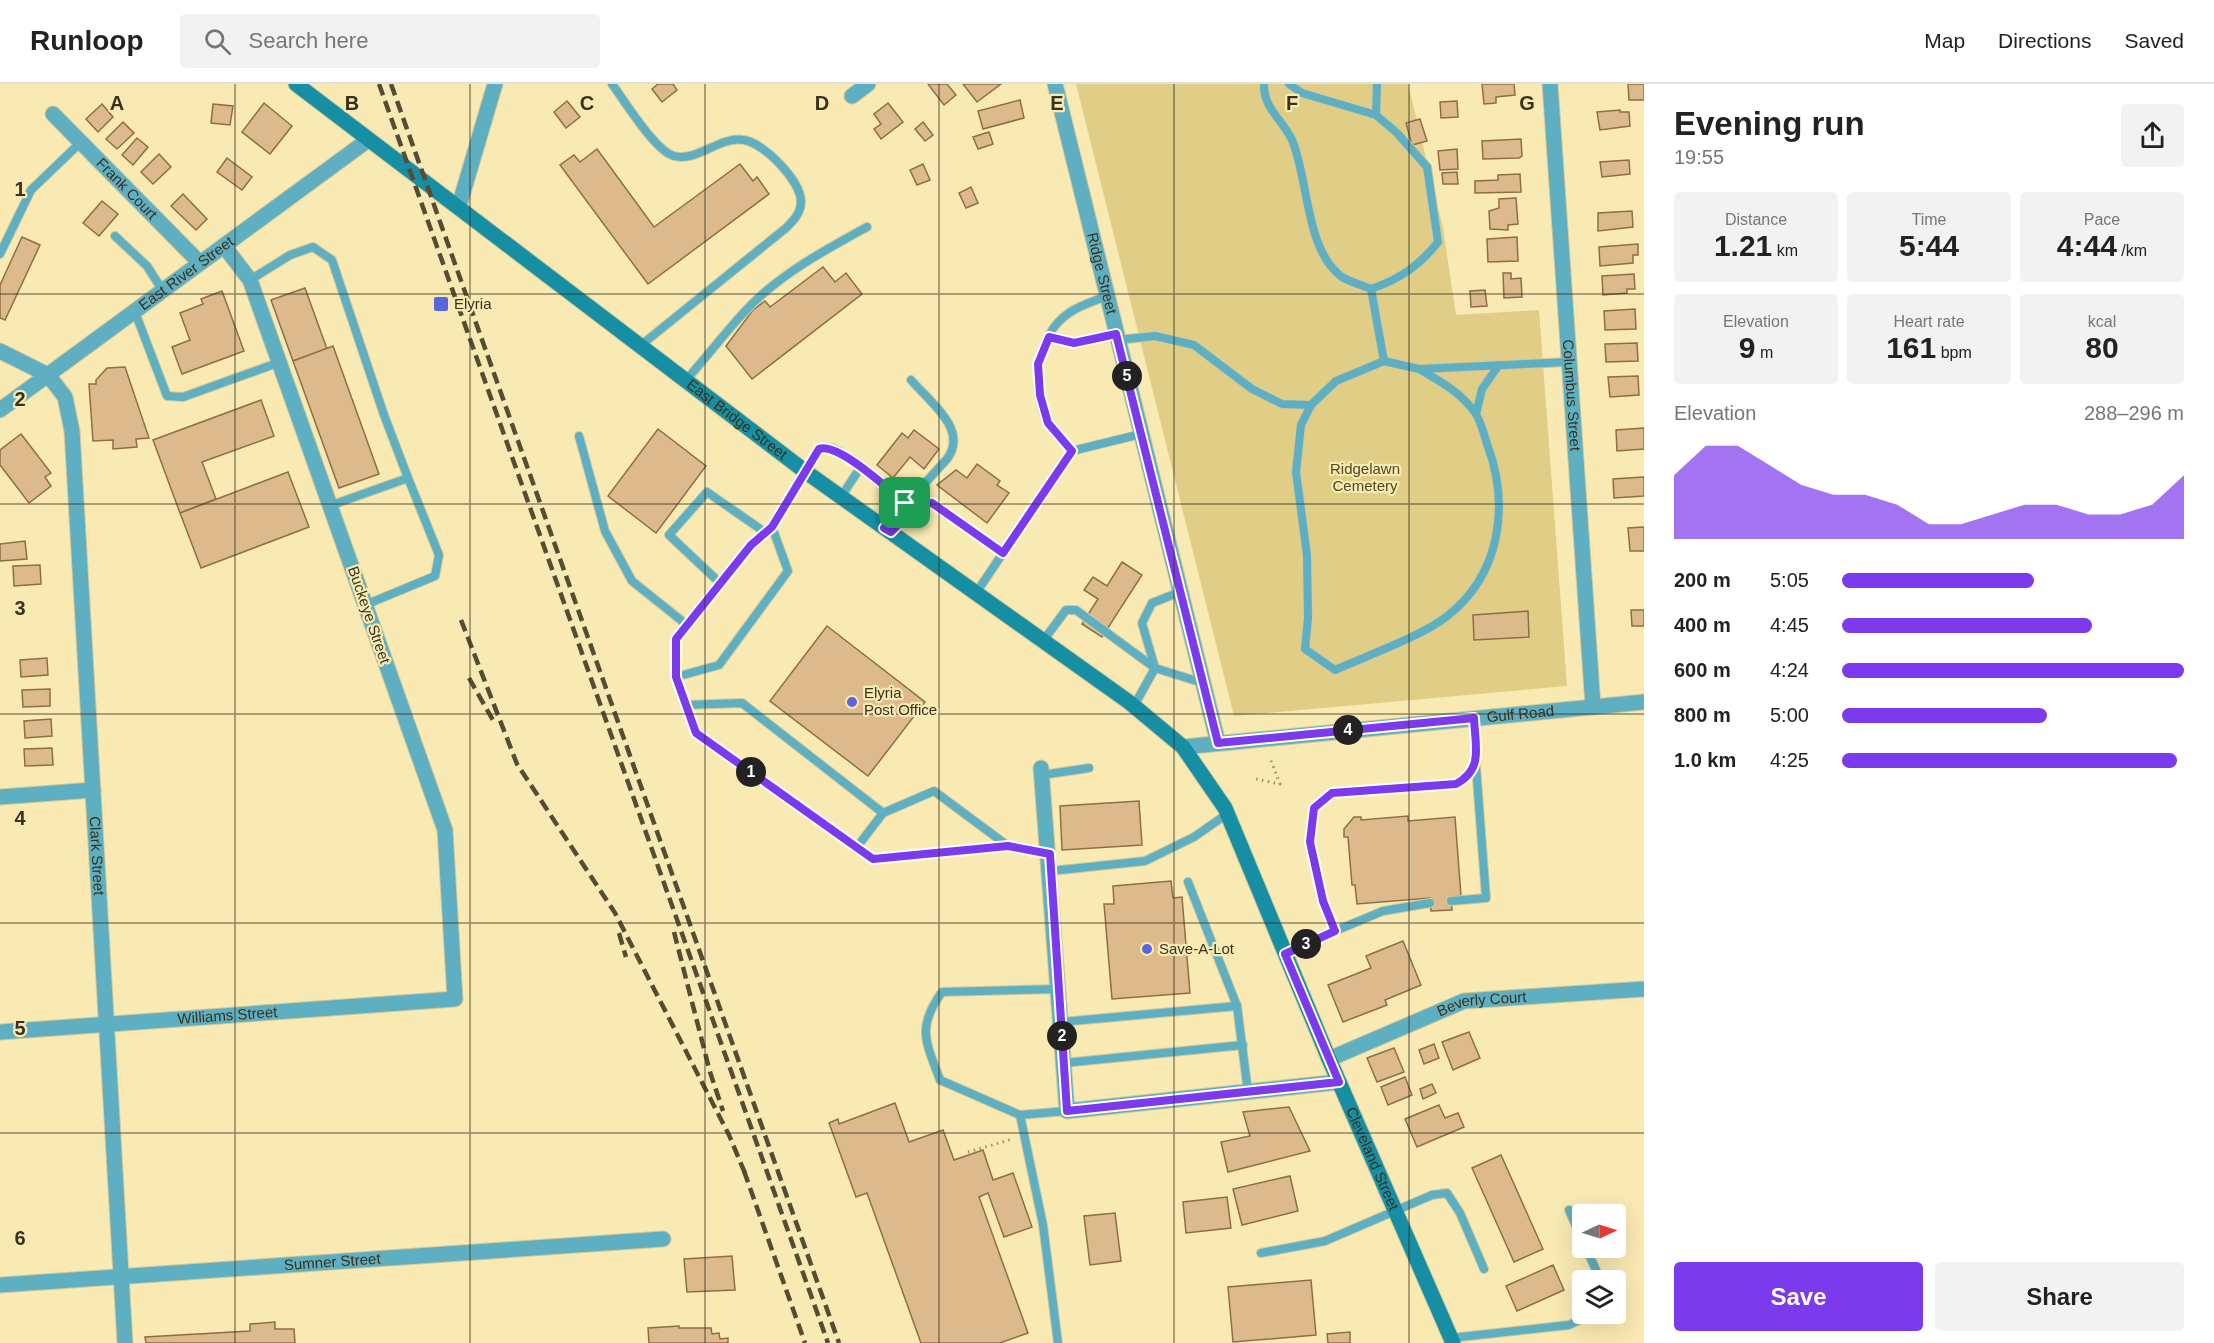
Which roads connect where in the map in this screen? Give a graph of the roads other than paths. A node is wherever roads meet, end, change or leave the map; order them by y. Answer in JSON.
{"nodes":[{"id":1,"x":296,"y":84,"type":"edge"},
{"id":2,"x":495,"y":84,"type":"edge"},
{"id":3,"x":612,"y":84,"type":"edge"},
{"id":4,"x":868,"y":84,"type":"edge"},
{"id":5,"x":1055,"y":84,"type":"edge"},
{"id":6,"x":1264,"y":84,"type":"edge"},
{"id":7,"x":1288,"y":84,"type":"edge"},
{"id":8,"x":1377,"y":84,"type":"edge"},
{"id":9,"x":1551,"y":84,"type":"edge"},
{"id":10,"x":852,"y":96,"type":"dead end"},
{"id":11,"x":53,"y":114,"type":"dead end"},
{"id":12,"x":1377,"y":115,"type":"junction"},
{"id":13,"x":368,"y":140,"type":"junction"},
{"id":14,"x":81,"y":142,"type":"junction"},
{"id":15,"x":459,"y":206,"type":"junction"},
{"id":16,"x":867,"y":227,"type":"dead end"},
{"id":17,"x":115,"y":236,"type":"dead end"},
{"id":18,"x":224,"y":246,"type":"junction"},
{"id":19,"x":0,"y":254,"type":"edge"},
{"id":20,"x":201,"y":263,"type":"junction"},
{"id":21,"x":250,"y":280,"type":"junction"},
{"id":22,"x":1371,"y":289,"type":"junction"},
{"id":23,"x":163,"y":291,"type":"junction"},
{"id":24,"x":1107,"y":296,"type":"junction"},
{"id":25,"x":135,"y":312,"type":"junction"},
{"id":26,"x":1049,"y":337,"type":"junction"},
{"id":27,"x":1117,"y":337,"type":"junction"},
{"id":28,"x":640,"y":346,"type":"junction"},
{"id":29,"x":0,"y":351,"type":"edge"},
{"id":30,"x":1384,"y":361,"type":"junction"},
{"id":31,"x":280,"y":362,"type":"junction"},
{"id":32,"x":1569,"y":362,"type":"junction"},
{"id":33,"x":1499,"y":365,"type":"junction"},
{"id":34,"x":1419,"y":369,"type":"junction"},
{"id":35,"x":48,"y":375,"type":"junction"},
{"id":36,"x":911,"y":380,"type":"dead end"},
{"id":37,"x":685,"y":381,"type":"junction"},
{"id":38,"x":1311,"y":405,"type":"junction"},
{"id":39,"x":0,"y":410,"type":"edge"},
{"id":40,"x":1476,"y":414,"type":"junction"},
{"id":41,"x":1141,"y":434,"type":"junction"},
{"id":42,"x":579,"y":436,"type":"dead end"},
{"id":43,"x":1072,"y":451,"type":"junction"},
{"id":44,"x":860,"y":468,"type":"junction"},
{"id":45,"x":806,"y":471,"type":"junction"},
{"id":46,"x":408,"y":478,"type":"junction"},
{"id":47,"x":841,"y":497,"type":"junction"},
{"id":48,"x":905,"y":503,"type":"junction"},
{"id":49,"x":332,"y":505,"type":"junction"},
{"id":50,"x":769,"y":530,"type":"junction"},
{"id":51,"x":888,"y":530,"type":"junction"},
{"id":52,"x":1003,"y":553,"type":"junction"},
{"id":53,"x":720,"y":583,"type":"junction"},
{"id":54,"x":1180,"y":592,"type":"junction"},
{"id":55,"x":976,"y":593,"type":"junction"},
{"id":56,"x":365,"y":605,"type":"junction"},
{"id":57,"x":687,"y":625,"type":"junction"},
{"id":58,"x":1043,"y":641,"type":"junction"},
{"id":59,"x":1155,"y":668,"type":"junction"},
{"id":60,"x":676,"y":677,"type":"junction"},
{"id":61,"x":1203,"y":683,"type":"junction"},
{"id":62,"x":1644,"y":702,"type":"edge"},
{"id":63,"x":686,"y":705,"type":"junction"},
{"id":64,"x":1134,"y":706,"type":"junction"},
{"id":65,"x":1593,"y":706,"type":"junction"},
{"id":66,"x":1474,"y":718,"type":"junction"},
{"id":67,"x":1218,"y":743,"type":"junction"},
{"id":68,"x":1183,"y":747,"type":"junction"},
{"id":69,"x":1476,"y":766,"type":"junction"},
{"id":70,"x":1089,"y":768,"type":"dead end"},
{"id":71,"x":1042,"y":771,"type":"joint"},
{"id":72,"x":93,"y":790,"type":"junction"},
{"id":73,"x":0,"y":796,"type":"edge"},
{"id":74,"x":883,"y":813,"type":"junction"},
{"id":75,"x":1227,"y":814,"type":"junction"},
{"id":76,"x":1008,"y":846,"type":"junction"},
{"id":77,"x":857,"y":847,"type":"junction"},
{"id":78,"x":1050,"y":854,"type":"junction"},
{"id":79,"x":1051,"y":871,"type":"junction"},
{"id":80,"x":1188,"y":882,"type":"dead end"},
{"id":81,"x":1451,"y":901,"type":"dead end"},
{"id":82,"x":1430,"y":903,"type":"dead end"},
{"id":83,"x":1335,"y":931,"type":"junction"},
{"id":84,"x":1285,"y":954,"type":"junction"},
{"id":85,"x":1059,"y":989,"type":"junction"},
{"id":86,"x":1644,"y":990,"type":"edge"},
{"id":87,"x":455,"y":999,"type":"joint"},
{"id":88,"x":1237,"y":1006,"type":"junction"},
{"id":89,"x":1061,"y":1022,"type":"junction"},
{"id":90,"x":107,"y":1026,"type":"junction"},
{"id":91,"x":0,"y":1032,"type":"edge"},
{"id":92,"x":1243,"y":1045,"type":"junction"},
{"id":93,"x":1329,"y":1059,"type":"junction"},
{"id":94,"x":1064,"y":1063,"type":"junction"},
{"id":95,"x":1339,"y":1082,"type":"junction"},
{"id":96,"x":1248,"y":1092,"type":"junction"},
{"id":97,"x":1067,"y":1111,"type":"junction"},
{"id":98,"x":1020,"y":1114,"type":"junction"},
{"id":99,"x":1569,"y":1210,"type":"dead end"},
{"id":100,"x":1395,"y":1211,"type":"junction"},
{"id":101,"x":1572,"y":1217,"type":"edge"},
{"id":102,"x":663,"y":1239,"type":"dead end"},
{"id":103,"x":1261,"y":1253,"type":"dead end"},
{"id":104,"x":1484,"y":1269,"type":"dead end"},
{"id":105,"x":121,"y":1276,"type":"junction"},
{"id":106,"x":0,"y":1285,"type":"edge"},
{"id":107,"x":1572,"y":1324,"type":"edge"},
{"id":108,"x":1452,"y":1341,"type":"edge"},
{"id":109,"x":125,"y":1343,"type":"edge"},
{"id":110,"x":1058,"y":1343,"type":"edge"}],
"edges":[{"from":1,"to":13,"type":"main road","name":"East Bridge Street"},
{"from":2,"to":15,"type":"street"},
{"from":3,"to":28,"type":"lane"},
{"from":4,"to":10,"type":"street"},
{"from":5,"to":24,"type":"street","name":"Ridge Street"},
{"from":6,"to":22,"type":"lane"},
{"from":7,"to":12,"type":"lane"},
{"from":8,"to":12,"type":"lane"},
{"from":9,"to":32,"type":"street","name":"Columbus Street"},
{"from":11,"to":14,"type":"street","name":"Frank Court"},
{"from":12,"to":22,"type":"lane"},
{"from":13,"to":15,"type":"main road","name":"East Bridge Street"},
{"from":13,"to":18,"type":"street","name":"East River Street"},
{"from":14,"to":19,"type":"lane"},
{"from":14,"to":20,"type":"street","name":"Frank Court"},
{"from":15,"to":28,"type":"main road","name":"East Bridge Street"},
{"from":16,"to":37,"type":"lane"},
{"from":17,"to":23,"type":"lane"},
{"from":18,"to":20,"type":"street","name":"East River Street"},
{"from":18,"to":21,"type":"street","name":"Buckeye Street"},
{"from":20,"to":23,"type":"street","name":"East River Street"},
{"from":21,"to":31,"type":"street","name":"Buckeye Street"},
{"from":21,"to":46,"type":"lane"},
{"from":22,"to":30,"type":"lane"},
{"from":23,"to":25,"type":"street","name":"East River Street"},
{"from":24,"to":26,"type":"lane"},
{"from":24,"to":27,"type":"street","name":"Ridge Street"},
{"from":25,"to":31,"type":"lane"},
{"from":25,"to":35,"type":"street","name":"East River Street"},
{"from":26,"to":27,"type":"lane"},
{"from":26,"to":43,"type":"lane"},
{"from":27,"to":38,"type":"lane"},
{"from":27,"to":41,"type":"street","name":"Ridge Street"},
{"from":28,"to":37,"type":"main road","name":"East Bridge Street"},
{"from":29,"to":35,"type":"street"},
{"from":30,"to":34,"type":"lane"},
{"from":30,"to":38,"type":"lane"},
{"from":31,"to":49,"type":"street","name":"Buckeye Street"},
{"from":32,"to":33,"type":"lane"},
{"from":32,"to":65,"type":"street","name":"Columbus Street"},
{"from":33,"to":34,"type":"lane"},
{"from":33,"to":40,"type":"lane"},
{"from":34,"to":40,"type":"lane"},
{"from":35,"to":39,"type":"street","name":"East River Street"},
{"from":35,"to":72,"type":"street","name":"Clark Street"},
{"from":36,"to":48,"type":"lane"},
{"from":37,"to":45,"type":"main road","name":"East Bridge Street"},
{"from":38,"to":40,"type":"lane"},
{"from":41,"to":43,"type":"lane"},
{"from":41,"to":54,"type":"street","name":"Ridge Street"},
{"from":42,"to":57,"type":"lane"},
{"from":43,"to":52,"type":"lane"},
{"from":44,"to":45,"type":"lane"},
{"from":44,"to":47,"type":"lane"},
{"from":44,"to":48,"type":"lane"},
{"from":45,"to":47,"type":"main road","name":"East Bridge Street"},
{"from":45,"to":50,"type":"lane"},
{"from":46,"to":49,"type":"lane"},
{"from":46,"to":56,"type":"lane"},
{"from":47,"to":51,"type":"main road","name":"East Bridge Street"},
{"from":48,"to":51,"type":"lane"},
{"from":49,"to":56,"type":"street","name":"Buckeye Street"},
{"from":50,"to":53,"type":"lane"},
{"from":50,"to":53,"type":"lane"},
{"from":50,"to":60,"type":"lane"},
{"from":51,"to":52,"type":"lane"},
{"from":51,"to":55,"type":"main road","name":"East Bridge Street"},
{"from":52,"to":55,"type":"lane"},
{"from":53,"to":57,"type":"lane"},
{"from":54,"to":59,"type":"lane"},
{"from":54,"to":61,"type":"street","name":"Ridge Street"},
{"from":55,"to":58,"type":"main road","name":"East Bridge Street"},
{"from":56,"to":87,"type":"street","name":"Buckeye Street"},
{"from":57,"to":60,"type":"lane"},
{"from":58,"to":59,"type":"lane"},
{"from":58,"to":64,"type":"main road","name":"East Bridge Street"},
{"from":59,"to":61,"type":"lane"},
{"from":59,"to":64,"type":"lane"},
{"from":60,"to":63,"type":"lane"},
{"from":61,"to":67,"type":"street","name":"Ridge Street"},
{"from":62,"to":65,"type":"street","name":"Gulf Road"},
{"from":63,"to":74,"type":"lane"},
{"from":63,"to":77,"type":"lane"},
{"from":64,"to":68,"type":"main road","name":"East Bridge Street"},
{"from":65,"to":66,"type":"street","name":"Gulf Road"},
{"from":66,"to":67,"type":"street","name":"Gulf Road"},
{"from":66,"to":69,"type":"lane"},
{"from":67,"to":68,"type":"street","name":"Gulf Road"},
{"from":68,"to":75,"type":"main road","name":"Cleveland Street"},
{"from":69,"to":81,"type":"lane"},
{"from":69,"to":83,"type":"lane"},
{"from":70,"to":71,"type":"lane"},
{"from":71,"to":78,"type":"street"},
{"from":72,"to":73,"type":"street"},
{"from":72,"to":90,"type":"street","name":"Clark Street"},
{"from":74,"to":76,"type":"lane"},
{"from":74,"to":77,"type":"lane"},
{"from":75,"to":79,"type":"lane"},
{"from":75,"to":84,"type":"main road","name":"Cleveland Street"},
{"from":76,"to":77,"type":"lane"},
{"from":76,"to":78,"type":"lane"},
{"from":78,"to":79,"type":"street"},
{"from":79,"to":85,"type":"street"},
{"from":80,"to":88,"type":"lane"},
{"from":82,"to":83,"type":"lane"},
{"from":83,"to":84,"type":"lane"},
{"from":84,"to":93,"type":"main road","name":"Cleveland Street"},
{"from":85,"to":89,"type":"street"},
{"from":85,"to":98,"type":"lane"},
{"from":86,"to":93,"type":"street","name":"Beverly Court"},
{"from":87,"to":90,"type":"street","name":"Williams Street"},
{"from":88,"to":89,"type":"lane"},
{"from":88,"to":92,"type":"lane"},
{"from":89,"to":94,"type":"street"},
{"from":90,"to":91,"type":"street","name":"Williams Street"},
{"from":90,"to":105,"type":"street","name":"Clark Street"},
{"from":92,"to":94,"type":"lane"},
{"from":92,"to":96,"type":"lane"},
{"from":93,"to":95,"type":"main road","name":"Cleveland Street"},
{"from":94,"to":97,"type":"street"},
{"from":95,"to":96,"type":"street"},
{"from":95,"to":100,"type":"main road","name":"Cleveland Street"},
{"from":96,"to":97,"type":"street"},
{"from":97,"to":98,"type":"lane"},
{"from":98,"to":110,"type":"lane"},
{"from":99,"to":101,"type":"lane"},
{"from":100,"to":103,"type":"lane"},
{"from":100,"to":104,"type":"lane"},
{"from":100,"to":108,"type":"main road","name":"Cleveland Street"},
{"from":102,"to":105,"type":"street","name":"Sumner Street"},
{"from":105,"to":106,"type":"street","name":"Sumner Street"},
{"from":105,"to":109,"type":"street","name":"Clark Street"},
{"from":107,"to":108,"type":"lane"}]}
